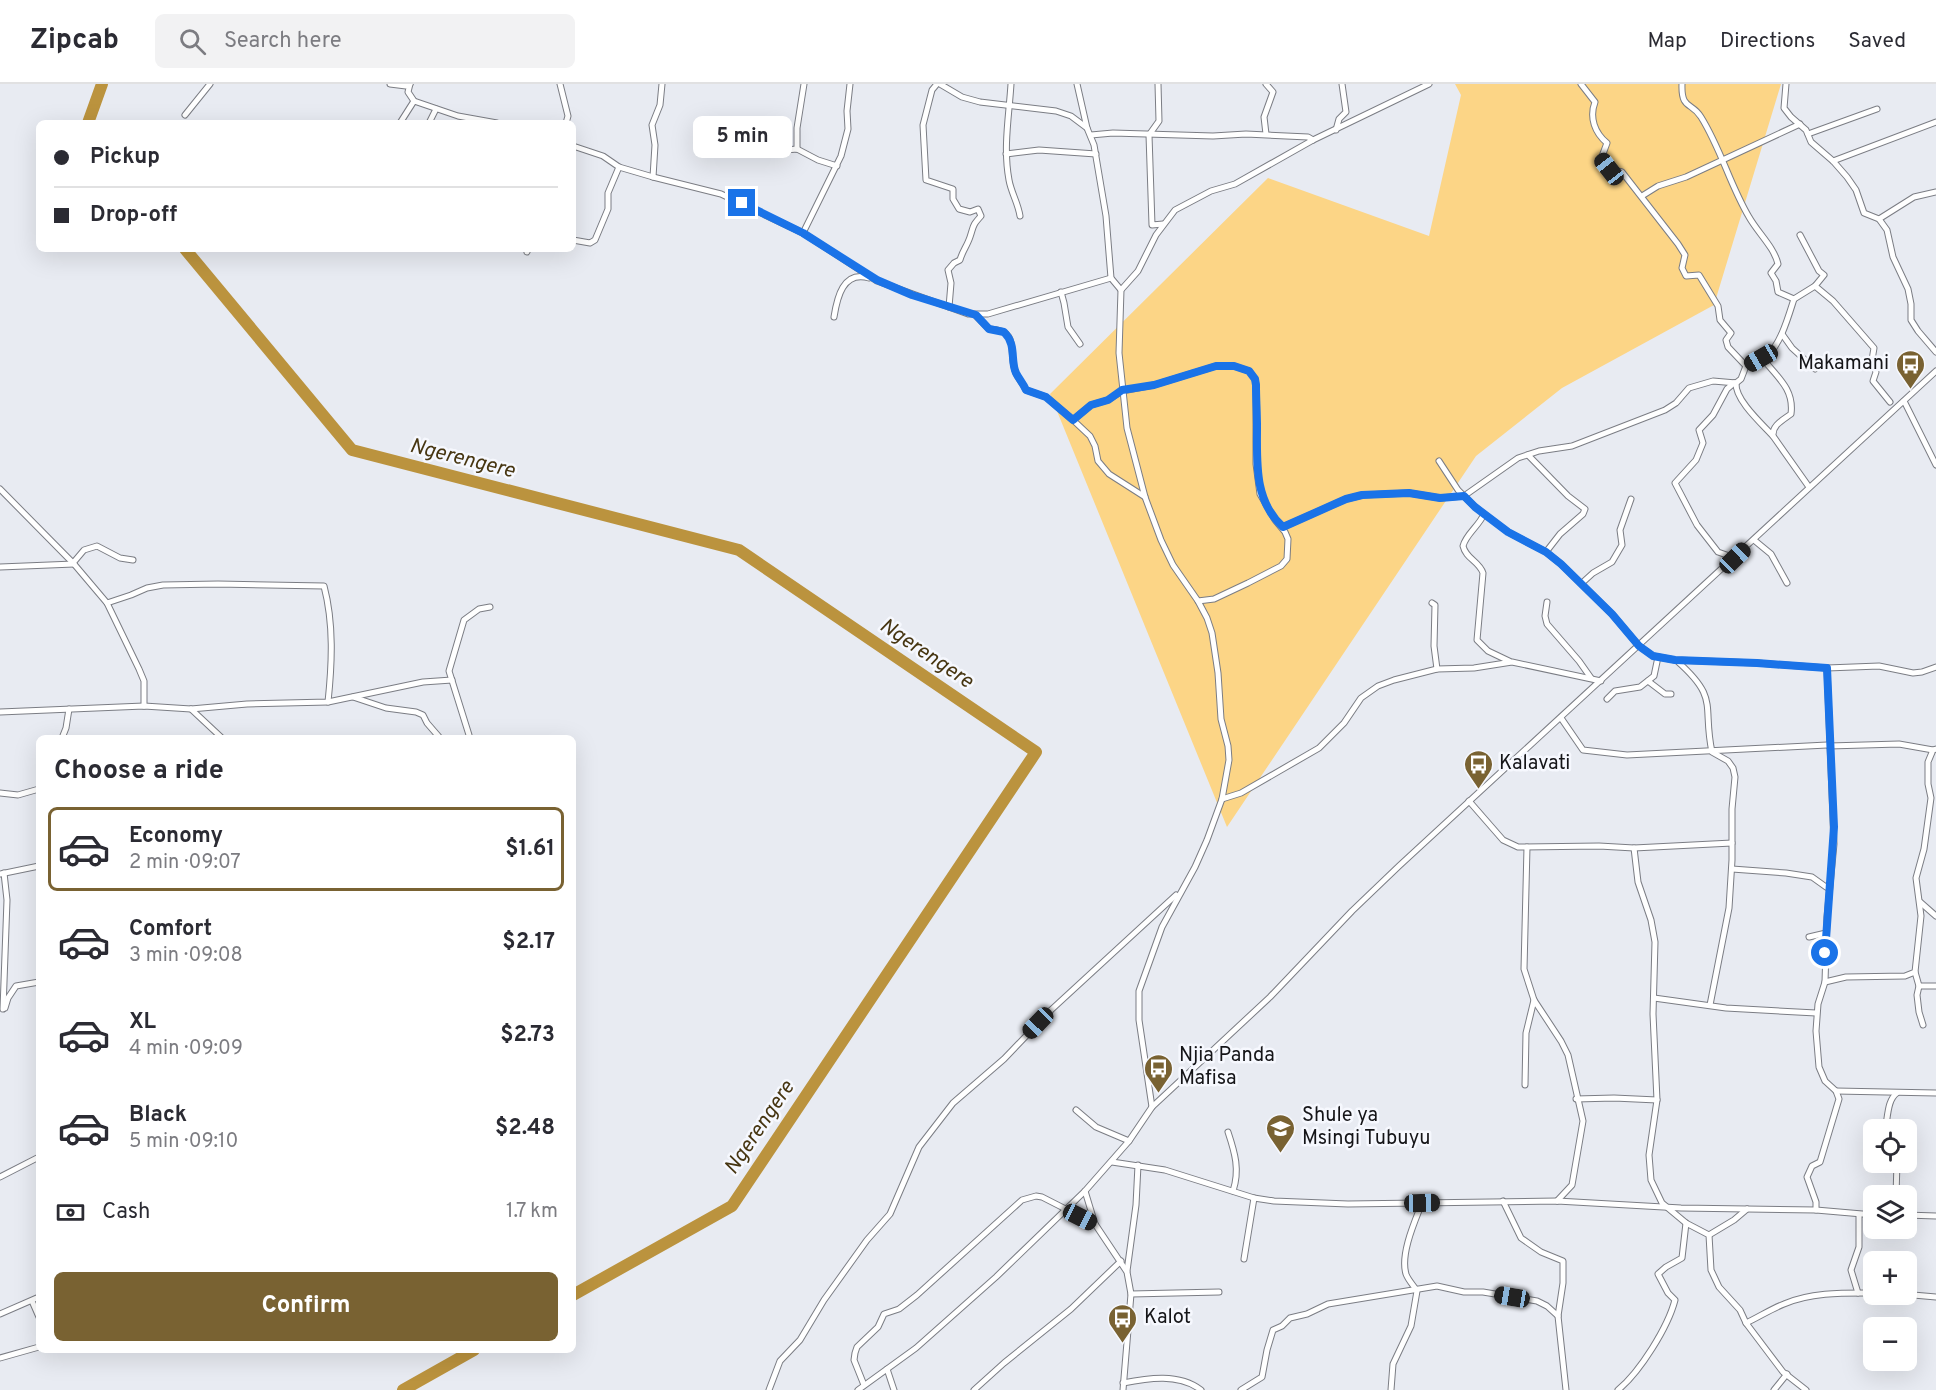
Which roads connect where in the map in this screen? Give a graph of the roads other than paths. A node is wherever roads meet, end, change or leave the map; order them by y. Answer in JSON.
{"nodes":[{"id":1,"x":210,"y":84,"type":"edge"},
{"id":2,"x":390,"y":84,"type":"edge"},
{"id":3,"x":410,"y":84,"type":"edge"},
{"id":4,"x":560,"y":84,"type":"edge"},
{"id":5,"x":662,"y":84,"type":"edge"},
{"id":6,"x":804,"y":84,"type":"edge"},
{"id":7,"x":850,"y":84,"type":"edge"},
{"id":8,"x":938,"y":84,"type":"edge"},
{"id":9,"x":1011,"y":84,"type":"edge"},
{"id":10,"x":1077,"y":84,"type":"edge"},
{"id":11,"x":1158,"y":84,"type":"edge"},
{"id":12,"x":1266,"y":84,"type":"edge"},
{"id":13,"x":1342,"y":84,"type":"edge"},
{"id":14,"x":1429,"y":84,"type":"edge"},
{"id":15,"x":1581,"y":84,"type":"edge"},
{"id":16,"x":1682,"y":84,"type":"edge"},
{"id":17,"x":1786,"y":84,"type":"edge"},
{"id":18,"x":1416,"y":86,"type":"edge"},
{"id":19,"x":414,"y":101,"type":"junction"},
{"id":20,"x":1009,"y":107,"type":"junction"},
{"id":21,"x":436,"y":109,"type":"junction"},
{"id":22,"x":1877,"y":109,"type":"dead end"},
{"id":23,"x":185,"y":115,"type":"dead end"},
{"id":24,"x":402,"y":120,"type":"edge"},
{"id":25,"x":430,"y":120,"type":"edge"},
{"id":26,"x":480,"y":120,"type":"edge"},
{"id":27,"x":567,"y":120,"type":"edge"},
{"id":28,"x":1936,"y":122,"type":"edge"},
{"id":29,"x":1800,"y":124,"type":"junction"},
{"id":30,"x":1088,"y":128,"type":"junction"},
{"id":31,"x":1336,"y":130,"type":"junction"},
{"id":32,"x":1266,"y":134,"type":"junction"},
{"id":33,"x":1808,"y":134,"type":"junction"},
{"id":34,"x":1091,"y":135,"type":"junction"},
{"id":35,"x":1149,"y":135,"type":"junction"},
{"id":36,"x":1313,"y":140,"type":"junction"},
{"id":37,"x":766,"y":143,"type":"dead end"},
{"id":38,"x":576,"y":147,"type":"edge"},
{"id":39,"x":796,"y":149,"type":"junction"},
{"id":40,"x":1006,"y":154,"type":"junction"},
{"id":41,"x":1096,"y":154,"type":"junction"},
{"id":42,"x":1723,"y":159,"type":"junction"},
{"id":43,"x":1833,"y":161,"type":"junction"},
{"id":44,"x":619,"y":166,"type":"junction"},
{"id":45,"x":837,"y":166,"type":"junction"},
{"id":46,"x":653,"y":177,"type":"junction"},
{"id":47,"x":1936,"y":192,"type":"edge"},
{"id":48,"x":1642,"y":196,"type":"junction"},
{"id":49,"x":1020,"y":216,"type":"dead end"},
{"id":50,"x":1879,"y":219,"type":"junction"},
{"id":51,"x":1163,"y":224,"type":"junction"},
{"id":52,"x":803,"y":233,"type":"junction"},
{"id":53,"x":1800,"y":235,"type":"dead end"},
{"id":54,"x":576,"y":241,"type":"edge"},
{"id":55,"x":1111,"y":278,"type":"junction"},
{"id":56,"x":877,"y":280,"type":"junction"},
{"id":57,"x":1815,"y":286,"type":"junction"},
{"id":58,"x":1121,"y":290,"type":"junction"},
{"id":59,"x":1061,"y":292,"type":"junction"},
{"id":60,"x":1794,"y":299,"type":"junction"},
{"id":61,"x":949,"y":307,"type":"junction"},
{"id":62,"x":976,"y":315,"type":"junction"},
{"id":63,"x":834,"y":316,"type":"dead end"},
{"id":64,"x":1782,"y":334,"type":"junction"},
{"id":65,"x":1080,"y":344,"type":"dead end"},
{"id":66,"x":1936,"y":352,"type":"edge"},
{"id":67,"x":1767,"y":364,"type":"dead end"},
{"id":68,"x":1746,"y":366,"type":"junction"},
{"id":69,"x":1815,"y":369,"type":"dead end"},
{"id":70,"x":1936,"y":371,"type":"edge"},
{"id":71,"x":1735,"y":383,"type":"junction"},
{"id":72,"x":1122,"y":390,"type":"junction"},
{"id":73,"x":1904,"y":401,"type":"junction"},
{"id":74,"x":1890,"y":402,"type":"dead end"},
{"id":75,"x":1073,"y":420,"type":"junction"},
{"id":76,"x":1773,"y":436,"type":"junction"},
{"id":77,"x":1528,"y":455,"type":"junction"},
{"id":78,"x":1439,"y":461,"type":"dead end"},
{"id":79,"x":1936,"y":464,"type":"edge"},
{"id":80,"x":1809,"y":487,"type":"junction"},
{"id":81,"x":0,"y":489,"type":"edge"},
{"id":82,"x":1464,"y":496,"type":"junction"},
{"id":83,"x":1145,"y":497,"type":"junction"},
{"id":84,"x":1631,"y":499,"type":"dead end"},
{"id":85,"x":1484,"y":514,"type":"junction"},
{"id":86,"x":1283,"y":527,"type":"junction"},
{"id":87,"x":1754,"y":540,"type":"junction"},
{"id":88,"x":1546,"y":552,"type":"junction"},
{"id":89,"x":1735,"y":558,"type":"junction"},
{"id":90,"x":134,"y":560,"type":"dead end"},
{"id":91,"x":74,"y":564,"type":"junction"},
{"id":92,"x":0,"y":567,"type":"edge"},
{"id":93,"x":1582,"y":583,"type":"junction"},
{"id":94,"x":1787,"y":583,"type":"dead end"},
{"id":95,"x":1198,"y":600,"type":"junction"},
{"id":96,"x":1547,"y":602,"type":"dead end"},
{"id":97,"x":107,"y":603,"type":"junction"},
{"id":98,"x":1432,"y":603,"type":"dead end"},
{"id":99,"x":489,"y":607,"type":"dead end"},
{"id":100,"x":1639,"y":646,"type":"junction"},
{"id":101,"x":1658,"y":657,"type":"junction"},
{"id":102,"x":1675,"y":660,"type":"junction"},
{"id":103,"x":1512,"y":662,"type":"junction"},
{"id":104,"x":1936,"y":667,"type":"edge"},
{"id":105,"x":1827,"y":668,"type":"junction"},
{"id":106,"x":1437,"y":669,"type":"junction"},
{"id":107,"x":1591,"y":678,"type":"junction"},
{"id":108,"x":452,"y":680,"type":"junction"},
{"id":109,"x":1601,"y":681,"type":"junction"},
{"id":110,"x":1648,"y":681,"type":"junction"},
{"id":111,"x":1671,"y":694,"type":"dead end"},
{"id":112,"x":351,"y":697,"type":"junction"},
{"id":113,"x":1607,"y":699,"type":"dead end"},
{"id":114,"x":328,"y":702,"type":"junction"},
{"id":115,"x":144,"y":706,"type":"junction"},
{"id":116,"x":69,"y":709,"type":"junction"},
{"id":117,"x":191,"y":709,"type":"junction"},
{"id":118,"x":0,"y":712,"type":"edge"},
{"id":119,"x":1561,"y":718,"type":"junction"},
{"id":120,"x":63,"y":735,"type":"edge"},
{"id":121,"x":219,"y":735,"type":"edge"},
{"id":122,"x":437,"y":735,"type":"edge"},
{"id":123,"x":469,"y":735,"type":"dead end"},
{"id":124,"x":1828,"y":745,"type":"junction"},
{"id":125,"x":1712,"y":750,"type":"junction"},
{"id":126,"x":1934,"y":750,"type":"edge"},
{"id":127,"x":36,"y":790,"type":"edge"},
{"id":128,"x":0,"y":794,"type":"edge"},
{"id":129,"x":1222,"y":799,"type":"junction"},
{"id":130,"x":1469,"y":801,"type":"junction"},
{"id":131,"x":1732,"y":843,"type":"junction"},
{"id":132,"x":1527,"y":847,"type":"junction"},
{"id":133,"x":1634,"y":848,"type":"junction"},
{"id":134,"x":36,"y":867,"type":"edge"},
{"id":135,"x":1732,"y":868,"type":"junction"},
{"id":136,"x":2,"y":873,"type":"edge"},
{"id":137,"x":1183,"y":886,"type":"junction"},
{"id":138,"x":1826,"y":887,"type":"dead end"},
{"id":139,"x":1920,"y":902,"type":"junction"},
{"id":140,"x":1936,"y":916,"type":"edge"},
{"id":141,"x":0,"y":920,"type":"edge"},
{"id":142,"x":6,"y":926,"type":"junction"},
{"id":143,"x":1826,"y":933,"type":"junction"},
{"id":144,"x":1809,"y":937,"type":"dead end"},
{"id":145,"x":1915,"y":972,"type":"junction"},
{"id":146,"x":1825,"y":982,"type":"junction"},
{"id":147,"x":36,"y":983,"type":"edge"},
{"id":148,"x":1919,"y":986,"type":"junction"},
{"id":149,"x":1936,"y":986,"type":"edge"},
{"id":150,"x":1654,"y":998,"type":"junction"},
{"id":151,"x":1534,"y":1000,"type":"junction"},
{"id":152,"x":1710,"y":1005,"type":"junction"},
{"id":153,"x":2,"y":1010,"type":"edge"},
{"id":154,"x":1816,"y":1013,"type":"junction"},
{"id":155,"x":1923,"y":1026,"type":"dead end"},
{"id":156,"x":1525,"y":1085,"type":"dead end"},
{"id":157,"x":1836,"y":1091,"type":"junction"},
{"id":158,"x":1899,"y":1092,"type":"junction"},
{"id":159,"x":1936,"y":1093,"type":"edge"},
{"id":160,"x":1576,"y":1099,"type":"junction"},
{"id":161,"x":1657,"y":1101,"type":"junction"},
{"id":162,"x":1152,"y":1107,"type":"junction"},
{"id":163,"x":1076,"y":1110,"type":"dead end"},
{"id":164,"x":1887,"y":1119,"type":"edge"},
{"id":165,"x":1228,"y":1132,"type":"dead end"},
{"id":166,"x":1129,"y":1141,"type":"junction"},
{"id":167,"x":36,"y":1159,"type":"edge"},
{"id":168,"x":1112,"y":1161,"type":"junction"},
{"id":169,"x":1138,"y":1165,"type":"junction"},
{"id":170,"x":0,"y":1177,"type":"edge"},
{"id":171,"x":1085,"y":1191,"type":"junction"},
{"id":172,"x":1233,"y":1191,"type":"junction"},
{"id":173,"x":1254,"y":1198,"type":"junction"},
{"id":174,"x":1503,"y":1201,"type":"junction"},
{"id":175,"x":1557,"y":1201,"type":"junction"},
{"id":176,"x":1422,"y":1203,"type":"junction"},
{"id":177,"x":1666,"y":1207,"type":"junction"},
{"id":178,"x":1748,"y":1209,"type":"junction"},
{"id":179,"x":1065,"y":1210,"type":"junction"},
{"id":180,"x":1816,"y":1210,"type":"junction"},
{"id":181,"x":1859,"y":1215,"type":"junction"},
{"id":182,"x":1863,"y":1215,"type":"edge"},
{"id":183,"x":1917,"y":1215,"type":"edge"},
{"id":184,"x":1936,"y":1216,"type":"edge"},
{"id":185,"x":1686,"y":1223,"type":"junction"},
{"id":186,"x":1095,"y":1224,"type":"junction"},
{"id":187,"x":1709,"y":1235,"type":"junction"},
{"id":188,"x":1244,"y":1259,"type":"dead end"},
{"id":189,"x":1121,"y":1261,"type":"junction"},
{"id":190,"x":1127,"y":1272,"type":"junction"},
{"id":191,"x":1417,"y":1291,"type":"junction"},
{"id":192,"x":1219,"y":1292,"type":"dead end"},
{"id":193,"x":1858,"y":1293,"type":"junction"},
{"id":194,"x":1863,"y":1293,"type":"edge"},
{"id":195,"x":1131,"y":1294,"type":"junction"},
{"id":196,"x":1917,"y":1295,"type":"edge"},
{"id":197,"x":1936,"y":1297,"type":"edge"},
{"id":198,"x":36,"y":1299,"type":"edge"},
{"id":199,"x":32,"y":1301,"type":"junction"},
{"id":200,"x":36,"y":1310,"type":"edge"},
{"id":201,"x":0,"y":1314,"type":"edge"},
{"id":202,"x":1558,"y":1316,"type":"junction"},
{"id":203,"x":1746,"y":1323,"type":"junction"},
{"id":204,"x":36,"y":1348,"type":"edge"},
{"id":205,"x":0,"y":1358,"type":"edge"},
{"id":206,"x":887,"y":1369,"type":"junction"},
{"id":207,"x":1787,"y":1374,"type":"junction"},
{"id":208,"x":864,"y":1385,"type":"junction"},
{"id":209,"x":1123,"y":1387,"type":"edge"},
{"id":210,"x":770,"y":1390,"type":"edge"},
{"id":211,"x":858,"y":1390,"type":"edge"},
{"id":212,"x":894,"y":1390,"type":"edge"},
{"id":213,"x":974,"y":1390,"type":"edge"},
{"id":214,"x":1201,"y":1390,"type":"edge"},
{"id":215,"x":1241,"y":1390,"type":"edge"},
{"id":216,"x":1391,"y":1390,"type":"edge"},
{"id":217,"x":1566,"y":1390,"type":"edge"},
{"id":218,"x":1618,"y":1390,"type":"edge"},
{"id":219,"x":1774,"y":1390,"type":"edge"},
{"id":220,"x":1806,"y":1390,"type":"edge"}],
"edges":[{"from":1,"to":23,"type":"street"},
{"from":2,"to":3,"type":"street"},
{"from":3,"to":19,"type":"street"},
{"from":4,"to":27,"type":"street"},
{"from":5,"to":46,"type":"street"},
{"from":6,"to":39,"type":"street"},
{"from":7,"to":45,"type":"street"},
{"from":8,"to":20,"type":"street"},
{"from":8,"to":61,"type":"street"},
{"from":9,"to":20,"type":"street"},
{"from":10,"to":30,"type":"street"},
{"from":11,"to":35,"type":"street"},
{"from":12,"to":32,"type":"street"},
{"from":13,"to":31,"type":"street"},
{"from":14,"to":18,"type":"street"},
{"from":15,"to":48,"type":"street"},
{"from":16,"to":42,"type":"street"},
{"from":17,"to":29,"type":"street"},
{"from":18,"to":31,"type":"street"},
{"from":19,"to":21,"type":"street"},
{"from":19,"to":24,"type":"street"},
{"from":20,"to":30,"type":"street"},
{"from":20,"to":40,"type":"street"},
{"from":21,"to":25,"type":"street"},
{"from":21,"to":26,"type":"street"},
{"from":22,"to":33,"type":"street"},
{"from":28,"to":43,"type":"street"},
{"from":29,"to":33,"type":"street"},
{"from":29,"to":42,"type":"street"},
{"from":30,"to":34,"type":"street"},
{"from":31,"to":36,"type":"street"},
{"from":32,"to":35,"type":"street"},
{"from":32,"to":36,"type":"street"},
{"from":33,"to":43,"type":"street"},
{"from":34,"to":35,"type":"street"},
{"from":34,"to":41,"type":"street"},
{"from":35,"to":51,"type":"street"},
{"from":36,"to":51,"type":"street"},
{"from":37,"to":39,"type":"street"},
{"from":38,"to":44,"type":"street"},
{"from":39,"to":45,"type":"street"},
{"from":40,"to":41,"type":"street"},
{"from":40,"to":49,"type":"street"},
{"from":41,"to":55,"type":"street"},
{"from":42,"to":48,"type":"street"},
{"from":42,"to":60,"type":"street"},
{"from":43,"to":50,"type":"street"},
{"from":44,"to":46,"type":"street"},
{"from":44,"to":54,"type":"street"},
{"from":45,"to":52,"type":"street"},
{"from":46,"to":52,"type":"street"},
{"from":47,"to":50,"type":"street"},
{"from":48,"to":68,"type":"street"},
{"from":50,"to":66,"type":"street"},
{"from":51,"to":58,"type":"street"},
{"from":52,"to":56,"type":"street"},
{"from":53,"to":57,"type":"street"},
{"from":55,"to":58,"type":"street"},
{"from":55,"to":59,"type":"street"},
{"from":56,"to":61,"type":"street"},
{"from":56,"to":63,"type":"street"},
{"from":57,"to":60,"type":"street"},
{"from":57,"to":74,"type":"street"},
{"from":58,"to":72,"type":"street"},
{"from":59,"to":62,"type":"street"},
{"from":59,"to":65,"type":"street"},
{"from":60,"to":64,"type":"street"},
{"from":61,"to":62,"type":"street"},
{"from":62,"to":75,"type":"street"},
{"from":64,"to":68,"type":"street"},
{"from":64,"to":69,"type":"street"},
{"from":67,"to":76,"type":"street"},
{"from":68,"to":71,"type":"street"},
{"from":70,"to":73,"type":"street"},
{"from":71,"to":76,"type":"street"},
{"from":71,"to":77,"type":"street"},
{"from":71,"to":89,"type":"street"},
{"from":72,"to":75,"type":"street"},
{"from":72,"to":83,"type":"street"},
{"from":72,"to":86,"type":"street"},
{"from":73,"to":79,"type":"street"},
{"from":73,"to":80,"type":"street"},
{"from":75,"to":83,"type":"street"},
{"from":76,"to":80,"type":"street"},
{"from":77,"to":82,"type":"street"},
{"from":77,"to":88,"type":"street"},
{"from":78,"to":82,"type":"street"},
{"from":80,"to":87,"type":"street"},
{"from":81,"to":91,"type":"street"},
{"from":82,"to":85,"type":"street"},
{"from":82,"to":86,"type":"street"},
{"from":83,"to":95,"type":"street"},
{"from":84,"to":93,"type":"street"},
{"from":85,"to":88,"type":"street"},
{"from":85,"to":103,"type":"street"},
{"from":86,"to":95,"type":"street"},
{"from":87,"to":89,"type":"street"},
{"from":87,"to":94,"type":"street"},
{"from":88,"to":93,"type":"street"},
{"from":89,"to":100,"type":"street"},
{"from":90,"to":91,"type":"street"},
{"from":91,"to":92,"type":"street"},
{"from":91,"to":97,"type":"street"},
{"from":93,"to":100,"type":"street"},
{"from":95,"to":129,"type":"street"},
{"from":96,"to":107,"type":"street"},
{"from":97,"to":114,"type":"street"},
{"from":97,"to":115,"type":"street"},
{"from":98,"to":106,"type":"street"},
{"from":99,"to":108,"type":"street"},
{"from":100,"to":101,"type":"street"},
{"from":100,"to":109,"type":"street"},
{"from":101,"to":102,"type":"street"},
{"from":101,"to":110,"type":"street"},
{"from":102,"to":105,"type":"street"},
{"from":102,"to":125,"type":"street"},
{"from":103,"to":106,"type":"street"},
{"from":103,"to":107,"type":"street"},
{"from":104,"to":105,"type":"street"},
{"from":105,"to":124,"type":"street"},
{"from":106,"to":129,"type":"street"},
{"from":107,"to":109,"type":"street"},
{"from":108,"to":112,"type":"street"},
{"from":108,"to":123,"type":"street"},
{"from":109,"to":119,"type":"street"},
{"from":110,"to":111,"type":"street"},
{"from":110,"to":113,"type":"street"},
{"from":112,"to":114,"type":"street"},
{"from":112,"to":122,"type":"street"},
{"from":114,"to":117,"type":"street"},
{"from":115,"to":116,"type":"street"},
{"from":115,"to":117,"type":"street"},
{"from":116,"to":118,"type":"street"},
{"from":116,"to":120,"type":"street"},
{"from":117,"to":121,"type":"street"},
{"from":119,"to":125,"type":"street"},
{"from":119,"to":130,"type":"street"},
{"from":124,"to":125,"type":"street"},
{"from":124,"to":126,"type":"street"},
{"from":124,"to":143,"type":"street"},
{"from":125,"to":131,"type":"street"},
{"from":126,"to":139,"type":"street"},
{"from":127,"to":128,"type":"street"},
{"from":129,"to":137,"type":"street"},
{"from":130,"to":132,"type":"street"},
{"from":130,"to":162,"type":"street"},
{"from":131,"to":133,"type":"street"},
{"from":131,"to":135,"type":"street"},
{"from":132,"to":133,"type":"street"},
{"from":132,"to":151,"type":"street"},
{"from":133,"to":150,"type":"street"},
{"from":134,"to":136,"type":"street"},
{"from":135,"to":138,"type":"street"},
{"from":135,"to":152,"type":"street"},
{"from":136,"to":142,"type":"street"},
{"from":137,"to":162,"type":"street"},
{"from":137,"to":210,"type":"street"},
{"from":139,"to":140,"type":"street"},
{"from":139,"to":145,"type":"street"},
{"from":141,"to":142,"type":"street"},
{"from":142,"to":153,"type":"street"},
{"from":143,"to":144,"type":"street"},
{"from":143,"to":146,"type":"street"},
{"from":145,"to":146,"type":"street"},
{"from":145,"to":148,"type":"street"},
{"from":146,"to":154,"type":"street"},
{"from":147,"to":153,"type":"street"},
{"from":148,"to":149,"type":"street"},
{"from":148,"to":155,"type":"street"},
{"from":150,"to":152,"type":"street"},
{"from":150,"to":161,"type":"street"},
{"from":151,"to":156,"type":"street"},
{"from":151,"to":160,"type":"street"},
{"from":152,"to":154,"type":"street"},
{"from":154,"to":157,"type":"street"},
{"from":157,"to":158,"type":"street"},
{"from":157,"to":180,"type":"street"},
{"from":158,"to":159,"type":"street"},
{"from":158,"to":164,"type":"street"},
{"from":160,"to":161,"type":"street"},
{"from":160,"to":175,"type":"street"},
{"from":161,"to":177,"type":"street"},
{"from":162,"to":166,"type":"street"},
{"from":163,"to":166,"type":"street"},
{"from":165,"to":172,"type":"street"},
{"from":166,"to":168,"type":"street"},
{"from":167,"to":170,"type":"street"},
{"from":168,"to":169,"type":"street"},
{"from":168,"to":171,"type":"street"},
{"from":169,"to":172,"type":"street"},
{"from":169,"to":190,"type":"street"},
{"from":171,"to":179,"type":"street"},
{"from":171,"to":186,"type":"street"},
{"from":172,"to":173,"type":"street"},
{"from":173,"to":176,"type":"street"},
{"from":173,"to":188,"type":"street"},
{"from":174,"to":175,"type":"street"},
{"from":174,"to":176,"type":"street"},
{"from":174,"to":202,"type":"street"},
{"from":175,"to":177,"type":"street"},
{"from":176,"to":191,"type":"street"},
{"from":177,"to":178,"type":"street"},
{"from":177,"to":185,"type":"street"},
{"from":178,"to":180,"type":"street"},
{"from":178,"to":187,"type":"street"},
{"from":179,"to":186,"type":"street"},
{"from":179,"to":206,"type":"street"},
{"from":179,"to":208,"type":"street"},
{"from":180,"to":181,"type":"street"},
{"from":181,"to":182,"type":"street"},
{"from":181,"to":193,"type":"street"},
{"from":183,"to":184,"type":"street"},
{"from":185,"to":187,"type":"street"},
{"from":185,"to":218,"type":"street"},
{"from":186,"to":189,"type":"street"},
{"from":187,"to":203,"type":"street"},
{"from":189,"to":190,"type":"street"},
{"from":189,"to":213,"type":"street"},
{"from":190,"to":195,"type":"street"},
{"from":191,"to":202,"type":"street"},
{"from":191,"to":215,"type":"street"},
{"from":191,"to":216,"type":"street"},
{"from":192,"to":195,"type":"street"},
{"from":193,"to":194,"type":"street"},
{"from":193,"to":203,"type":"street"},
{"from":195,"to":209,"type":"street"},
{"from":196,"to":197,"type":"street"},
{"from":198,"to":199,"type":"street"},
{"from":199,"to":200,"type":"street"},
{"from":199,"to":201,"type":"street"},
{"from":202,"to":217,"type":"street"},
{"from":203,"to":207,"type":"street"},
{"from":204,"to":205,"type":"street"},
{"from":206,"to":208,"type":"street"},
{"from":206,"to":212,"type":"street"},
{"from":207,"to":219,"type":"street"},
{"from":207,"to":220,"type":"street"},
{"from":208,"to":211,"type":"street"},
{"from":209,"to":214,"type":"street"}]}
